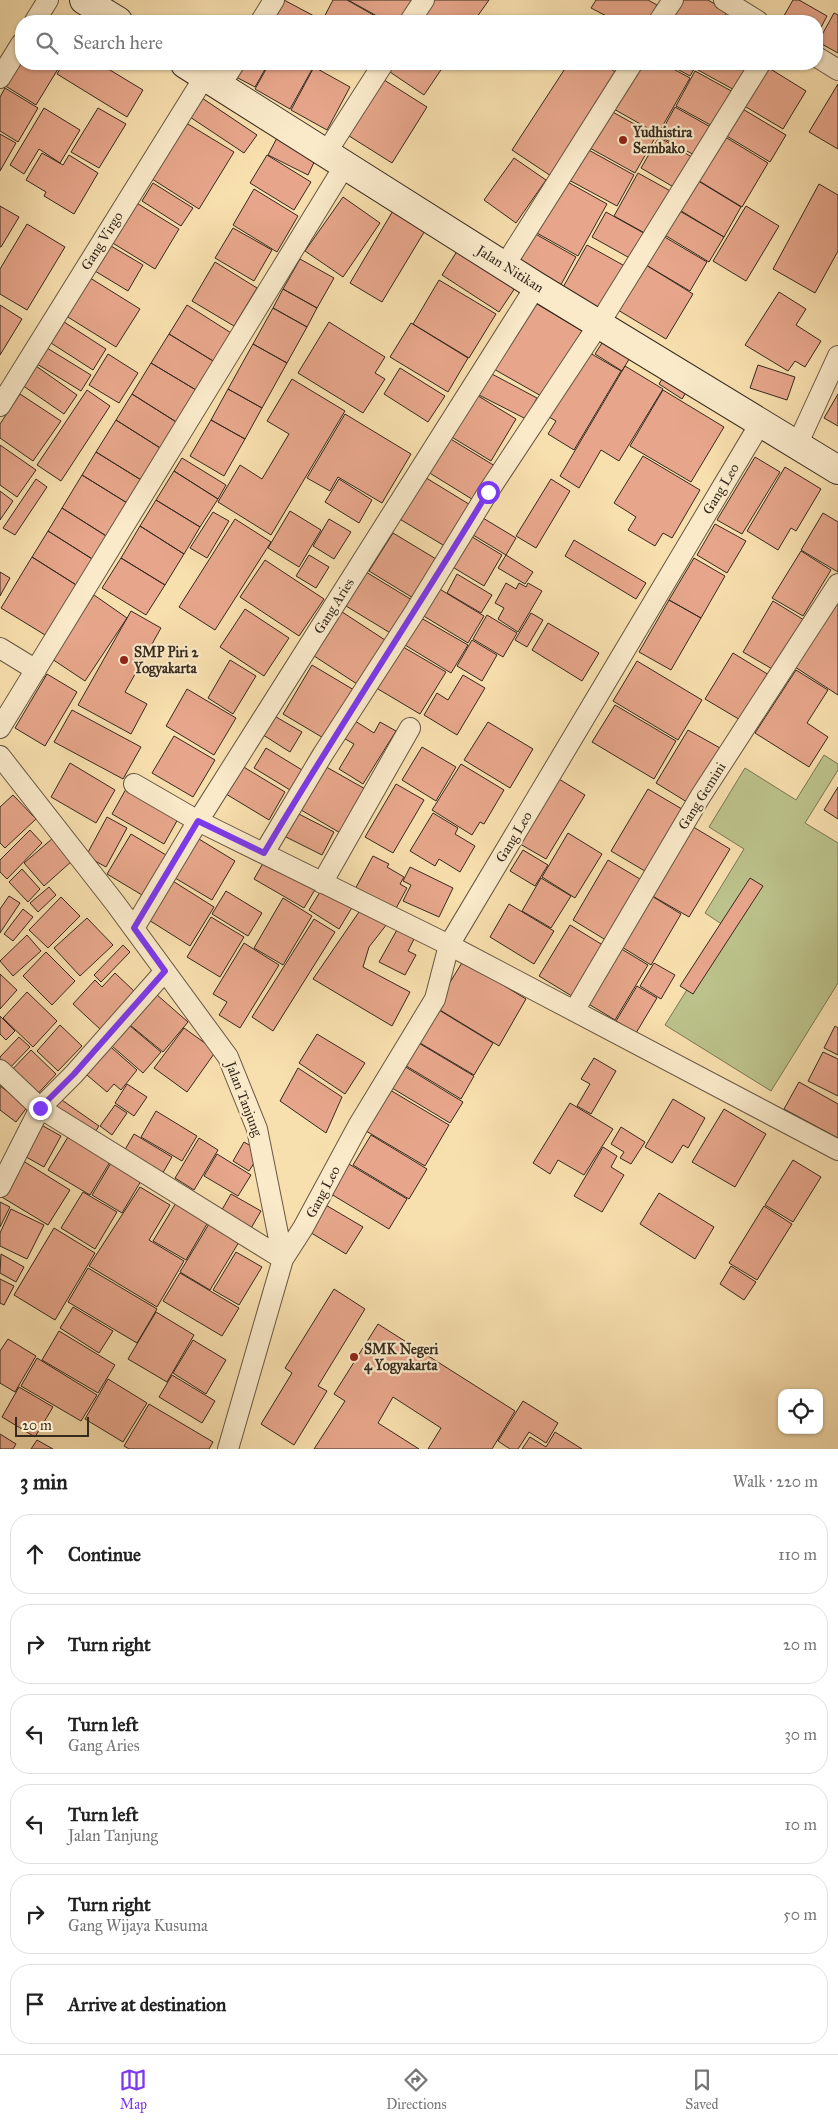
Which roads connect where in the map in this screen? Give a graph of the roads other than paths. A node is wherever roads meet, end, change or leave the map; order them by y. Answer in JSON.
{"nodes":[{"id":1,"x":48,"y":0,"type":"edge"},
{"id":2,"x":86,"y":0,"type":"edge"},
{"id":3,"x":274,"y":0,"type":"edge"},
{"id":4,"x":424,"y":0,"type":"edge"},
{"id":5,"x":673,"y":0,"type":"edge"},
{"id":6,"x":724,"y":0,"type":"edge"},
{"id":7,"x":39,"y":15,"type":"edge"},
{"id":8,"x":109,"y":15,"type":"edge"},
{"id":9,"x":265,"y":15,"type":"edge"},
{"id":10,"x":414,"y":15,"type":"edge"},
{"id":11,"x":663,"y":15,"type":"edge"},
{"id":12,"x":748,"y":15,"type":"edge"},
{"id":13,"x":15,"y":54,"type":"edge"},
{"id":14,"x":823,"y":61,"type":"edge"},
{"id":15,"x":380,"y":70,"type":"edge"},
{"id":16,"x":628,"y":70,"type":"edge"},
{"id":17,"x":756,"y":70,"type":"edge"},
{"id":18,"x":838,"y":70,"type":"edge"},
{"id":19,"x":211,"y":72,"type":"edge"},
{"id":20,"x":0,"y":78,"type":"edge"},
{"id":21,"x":335,"y":159,"type":"junction"},
{"id":22,"x":505,"y":265,"type":"junction"},
{"id":23,"x":536,"y":286,"type":"junction"},
{"id":24,"x":600,"y":324,"type":"junction"},
{"id":25,"x":838,"y":356,"type":"edge"},
{"id":26,"x":0,"y":406,"type":"edge"},
{"id":27,"x":761,"y":422,"type":"junction"},
{"id":28,"x":797,"y":445,"type":"junction"},
{"id":29,"x":838,"y":470,"type":"edge"},
{"id":30,"x":838,"y":584,"type":"edge"},
{"id":31,"x":0,"y":648,"type":"edge"},
{"id":32,"x":36,"y":670,"type":"junction"},
{"id":33,"x":0,"y":728,"type":"edge"},
{"id":34,"x":410,"y":728,"type":"dead end"},
{"id":35,"x":0,"y":756,"type":"edge"},
{"id":36,"x":134,"y":784,"type":"dead end"},
{"id":37,"x":198,"y":821,"type":"junction"},
{"id":38,"x":264,"y":853,"type":"junction"},
{"id":39,"x":322,"y":883,"type":"junction"},
{"id":40,"x":134,"y":928,"type":"junction"},
{"id":41,"x":449,"y":945,"type":"junction"},
{"id":42,"x":165,"y":971,"type":"junction"},
{"id":43,"x":574,"y":1011,"type":"junction"},
{"id":44,"x":0,"y":1070,"type":"edge"},
{"id":45,"x":40,"y":1108,"type":"junction"},
{"id":46,"x":838,"y":1150,"type":"edge"},
{"id":47,"x":0,"y":1187,"type":"edge"},
{"id":48,"x":283,"y":1259,"type":"junction"},
{"id":49,"x":228,"y":1449,"type":"edge"}],
"edges":[{"from":1,"to":7,"type":"street"},
{"from":2,"to":8,"type":"street"},
{"from":3,"to":9,"type":"street"},
{"from":4,"to":10,"type":"street"},
{"from":5,"to":11,"type":"street"},
{"from":6,"to":12,"type":"street"},
{"from":13,"to":20,"type":"street"},
{"from":14,"to":18,"type":"street"},
{"from":15,"to":21,"type":"street"},
{"from":16,"to":22,"type":"street"},
{"from":17,"to":24,"type":"street"},
{"from":19,"to":21,"type":"street","name":"Jalan Nitikan"},
{"from":19,"to":26,"type":"street","name":"Gang Virgo"},
{"from":21,"to":22,"type":"street","name":"Jalan Nitikan"},
{"from":21,"to":32,"type":"street"},
{"from":22,"to":23,"type":"street","name":"Jalan Nitikan"},
{"from":23,"to":24,"type":"street","name":"Jalan Nitikan"},
{"from":23,"to":37,"type":"street","name":"Gang Aries"},
{"from":24,"to":27,"type":"street","name":"Jalan Nitikan"},
{"from":24,"to":38,"type":"street"},
{"from":25,"to":28,"type":"street"},
{"from":27,"to":28,"type":"street","name":"Jalan Nitikan"},
{"from":27,"to":41,"type":"street","name":"Gang Leo"},
{"from":28,"to":29,"type":"street","name":"Jalan Nitikan"},
{"from":30,"to":43,"type":"street","name":"Gang Gemini"},
{"from":31,"to":32,"type":"street"},
{"from":32,"to":33,"type":"street"},
{"from":34,"to":39,"type":"street"},
{"from":35,"to":40,"type":"street","name":"Jalan Tanjung"},
{"from":36,"to":37,"type":"street"},
{"from":37,"to":38,"type":"street"},
{"from":37,"to":40,"type":"street","name":"Gang Aries"},
{"from":38,"to":39,"type":"street"},
{"from":39,"to":41,"type":"street"},
{"from":40,"to":42,"type":"street","name":"Jalan Tanjung"},
{"from":41,"to":43,"type":"street"},
{"from":41,"to":48,"type":"street","name":"Gang Leo"},
{"from":42,"to":45,"type":"street"},
{"from":42,"to":48,"type":"street","name":"Jalan Tanjung"},
{"from":43,"to":46,"type":"street"},
{"from":44,"to":45,"type":"street"},
{"from":45,"to":47,"type":"street"},
{"from":45,"to":48,"type":"street"},
{"from":48,"to":49,"type":"street","name":"Jalan Tanjung"}]}
